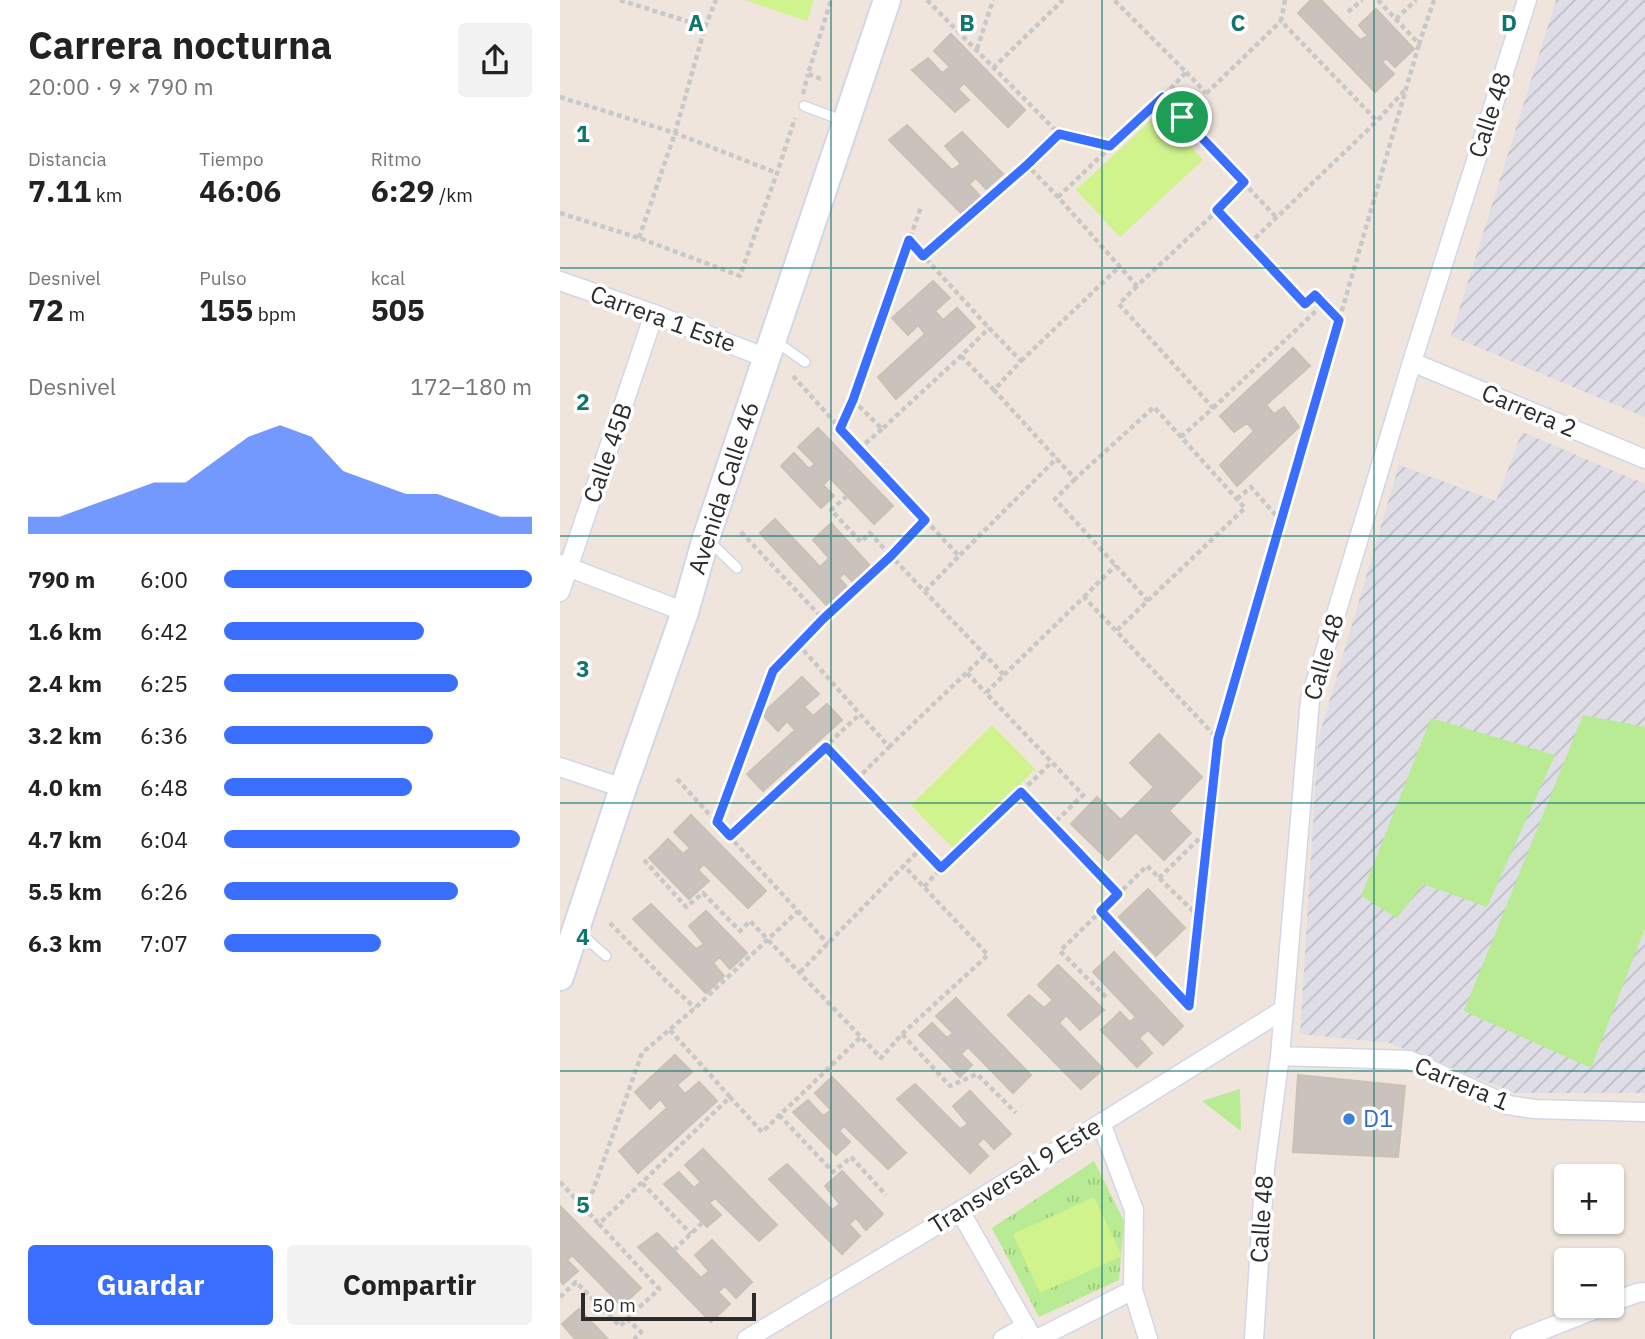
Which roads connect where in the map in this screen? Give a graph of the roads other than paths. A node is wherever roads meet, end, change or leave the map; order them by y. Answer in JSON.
{"nodes":[{"id":1,"x":887,"y":0,"type":"edge"},
{"id":2,"x":1527,"y":0,"type":"edge"},
{"id":3,"x":802,"y":106,"type":"road end"},
{"id":4,"x":846,"y":121,"type":"junction"},
{"id":5,"x":560,"y":281,"type":"edge"},
{"id":6,"x":654,"y":314,"type":"junction"},
{"id":7,"x":769,"y":348,"type":"junction"},
{"id":8,"x":805,"y":362,"type":"dead end"},
{"id":9,"x":1412,"y":362,"type":"junction"},
{"id":10,"x":1645,"y":459,"type":"edge"},
{"id":11,"x":706,"y":538,"type":"junction"},
{"id":12,"x":565,"y":565,"type":"edge"},
{"id":13,"x":737,"y":568,"type":"dead end"},
{"id":14,"x":560,"y":592,"type":"edge"},
{"id":15,"x":685,"y":612,"type":"junction"},
{"id":16,"x":560,"y":767,"type":"edge"},
{"id":17,"x":623,"y":788,"type":"junction"},
{"id":18,"x":576,"y":929,"type":"junction"},
{"id":19,"x":606,"y":956,"type":"dead end"},
{"id":20,"x":560,"y":976,"type":"edge"},
{"id":21,"x":1283,"y":1010,"type":"junction"},
{"id":22,"x":1280,"y":1056,"type":"junction"},
{"id":23,"x":1645,"y":1112,"type":"edge"},
{"id":24,"x":1101,"y":1123,"type":"junction"},
{"id":25,"x":960,"y":1211,"type":"junction"},
{"id":26,"x":1133,"y":1290,"type":"junction"},
{"id":27,"x":1645,"y":1292,"type":"edge"},
{"id":28,"x":1624,"y":1298,"type":"edge"},
{"id":29,"x":1573,"y":1318,"type":"edge"},
{"id":30,"x":1032,"y":1335,"type":"edge"},
{"id":31,"x":747,"y":1339,"type":"edge"},
{"id":32,"x":1003,"y":1339,"type":"edge"},
{"id":33,"x":1148,"y":1339,"type":"edge"},
{"id":34,"x":1254,"y":1339,"type":"edge"},
{"id":35,"x":1520,"y":1339,"type":"edge"}],
"edges":[{"from":1,"to":4,"type":"main road","name":"Avenida Calle 46"},
{"from":2,"to":9,"type":"street","name":"Calle 48"},
{"from":3,"to":4,"type":"lane"},
{"from":4,"to":7,"type":"main road","name":"Avenida Calle 46"},
{"from":5,"to":6,"type":"street","name":"Carrera 1 Este"},
{"from":6,"to":7,"type":"street","name":"Carrera 1 Este"},
{"from":6,"to":12,"type":"street","name":"Calle 45B"},
{"from":7,"to":8,"type":"lane"},
{"from":7,"to":11,"type":"main road","name":"Avenida Calle 46"},
{"from":9,"to":10,"type":"street","name":"Carrera 2"},
{"from":9,"to":21,"type":"street","name":"Calle 48"},
{"from":11,"to":13,"type":"lane"},
{"from":11,"to":15,"type":"main road","name":"Avenida Calle 46"},
{"from":12,"to":14,"type":"street","name":"Calle 45B"},
{"from":12,"to":15,"type":"street"},
{"from":15,"to":17,"type":"main road","name":"Avenida Calle 46"},
{"from":16,"to":17,"type":"street"},
{"from":17,"to":18,"type":"main road","name":"Avenida Calle 46"},
{"from":18,"to":19,"type":"lane"},
{"from":18,"to":20,"type":"main road","name":"Avenida Calle 46"},
{"from":21,"to":22,"type":"street","name":"Calle 48"},
{"from":21,"to":24,"type":"street","name":"Transversal 9 Este"},
{"from":22,"to":23,"type":"street","name":"Carrera 1"},
{"from":22,"to":34,"type":"street","name":"Calle 48"},
{"from":24,"to":25,"type":"street","name":"Transversal 9 Este"},
{"from":24,"to":26,"type":"street"},
{"from":25,"to":30,"type":"street"},
{"from":25,"to":31,"type":"street","name":"Transversal 9 Este"},
{"from":26,"to":30,"type":"street"},
{"from":26,"to":33,"type":"street"},
{"from":27,"to":28,"type":"street"},
{"from":29,"to":35,"type":"street"},
{"from":30,"to":32,"type":"street"}]}
